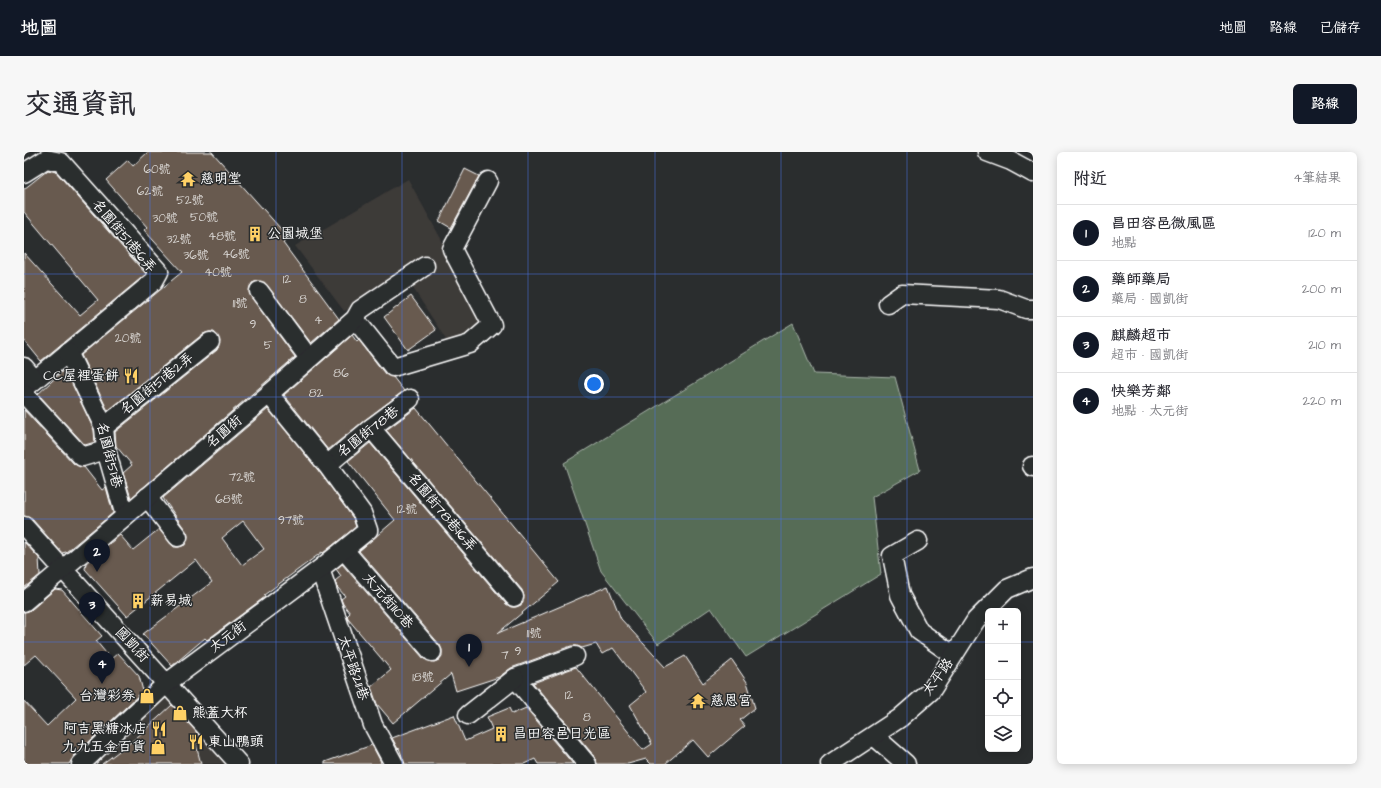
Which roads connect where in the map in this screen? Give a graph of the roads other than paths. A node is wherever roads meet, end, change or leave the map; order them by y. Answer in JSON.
{"nodes":[{"id":1,"x":987,"y":152,"type":"edge"},
{"id":2,"x":24,"y":174,"type":"edge"},
{"id":3,"x":1033,"y":174,"type":"edge"},
{"id":4,"x":488,"y":181,"type":"dead end"},
{"id":5,"x":425,"y":266,"type":"dead end"},
{"id":6,"x":259,"y":291,"type":"dead end"},
{"id":7,"x":888,"y":304,"type":"dead end"},
{"id":8,"x":1033,"y":309,"type":"edge"},
{"id":9,"x":355,"y":319,"type":"junction"},
{"id":10,"x":210,"y":342,"type":"dead end"},
{"id":11,"x":68,"y":352,"type":"junction"},
{"id":12,"x":309,"y":358,"type":"junction"},
{"id":13,"x":28,"y":379,"type":"edge"},
{"id":14,"x":24,"y":394,"type":"edge"},
{"id":15,"x":269,"y":394,"type":"junction"},
{"id":16,"x":410,"y":399,"type":"dead end"},
{"id":17,"x":104,"y":427,"type":"junction"},
{"id":18,"x":371,"y":428,"type":"junction"},
{"id":19,"x":106,"y":450,"type":"junction"},
{"id":20,"x":327,"y":465,"type":"junction"},
{"id":21,"x":147,"y":497,"type":"junction"},
{"id":22,"x":362,"y":512,"type":"joint"},
{"id":23,"x":125,"y":516,"type":"junction"},
{"id":24,"x":24,"y":526,"type":"edge"},
{"id":25,"x":178,"y":537,"type":"dead end"},
{"id":26,"x":918,"y":541,"type":"dead end"},
{"id":27,"x":344,"y":550,"type":"junction"},
{"id":28,"x":62,"y":569,"type":"junction"},
{"id":29,"x":320,"y":569,"type":"junction"},
{"id":30,"x":1033,"y":578,"type":"edge"},
{"id":31,"x":514,"y":597,"type":"dead end"},
{"id":32,"x":24,"y":602,"type":"edge"},
{"id":33,"x":432,"y":652,"type":"dead end"},
{"id":34,"x":953,"y":655,"type":"junction"},
{"id":35,"x":575,"y":656,"type":"dead end"},
{"id":36,"x":515,"y":678,"type":"junction"},
{"id":37,"x":167,"y":683,"type":"junction"},
{"id":38,"x":468,"y":715,"type":"dead end"},
{"id":39,"x":874,"y":736,"type":"junction"},
{"id":40,"x":81,"y":764,"type":"edge"},
{"id":41,"x":239,"y":764,"type":"edge"},
{"id":42,"x":394,"y":764,"type":"edge"},
{"id":43,"x":587,"y":764,"type":"edge"},
{"id":44,"x":830,"y":764,"type":"edge"},
{"id":45,"x":906,"y":764,"type":"edge"}],
"edges":[{"from":1,"to":3,"type":"street"},
{"from":2,"to":11,"type":"street","name":"名園街51巷6弄"},
{"from":4,"to":9,"type":"street"},
{"from":5,"to":9,"type":"street","name":"名園街"},
{"from":6,"to":12,"type":"street"},
{"from":7,"to":8,"type":"street"},
{"from":9,"to":12,"type":"street","name":"名園街"},
{"from":10,"to":17,"type":"street","name":"名園街51巷2弄"},
{"from":11,"to":13,"type":"street"},
{"from":11,"to":17,"type":"street","name":"名園街51巷"},
{"from":12,"to":15,"type":"street","name":"名園街"},
{"from":14,"to":19,"type":"street"},
{"from":15,"to":20,"type":"street","name":"名園街78巷"},
{"from":15,"to":21,"type":"street","name":"名園街"},
{"from":16,"to":18,"type":"street","name":"名園街78巷"},
{"from":17,"to":19,"type":"street","name":"名園街51巷"},
{"from":18,"to":20,"type":"street","name":"名園街78巷"},
{"from":18,"to":31,"type":"street","name":"名園街78巷16弄"},
{"from":19,"to":23,"type":"street","name":"名園街51巷"},
{"from":20,"to":22,"type":"street","name":"名園街78巷"},
{"from":21,"to":23,"type":"street","name":"名園街"},
{"from":21,"to":25,"type":"street"},
{"from":22,"to":27,"type":"street","name":"太元街"},
{"from":23,"to":28,"type":"street","name":"名園街"},
{"from":24,"to":28,"type":"street","name":"國凱街"},
{"from":26,"to":34,"type":"street"},
{"from":27,"to":29,"type":"street","name":"太元街"},
{"from":27,"to":33,"type":"street","name":"太元街110巷"},
{"from":28,"to":32,"type":"street","name":"名園街"},
{"from":28,"to":37,"type":"street","name":"國凱街"},
{"from":29,"to":37,"type":"street","name":"太元街"},
{"from":29,"to":42,"type":"street","name":"太平路211巷"},
{"from":30,"to":34,"type":"street","name":"太平路"},
{"from":34,"to":39,"type":"street","name":"太平路"},
{"from":35,"to":36,"type":"street"},
{"from":36,"to":38,"type":"street"},
{"from":36,"to":43,"type":"street"},
{"from":37,"to":40,"type":"street","name":"太元街"},
{"from":37,"to":41,"type":"street","name":"國凱街"},
{"from":39,"to":44,"type":"street","name":"太平路"},
{"from":39,"to":45,"type":"street"}]}
